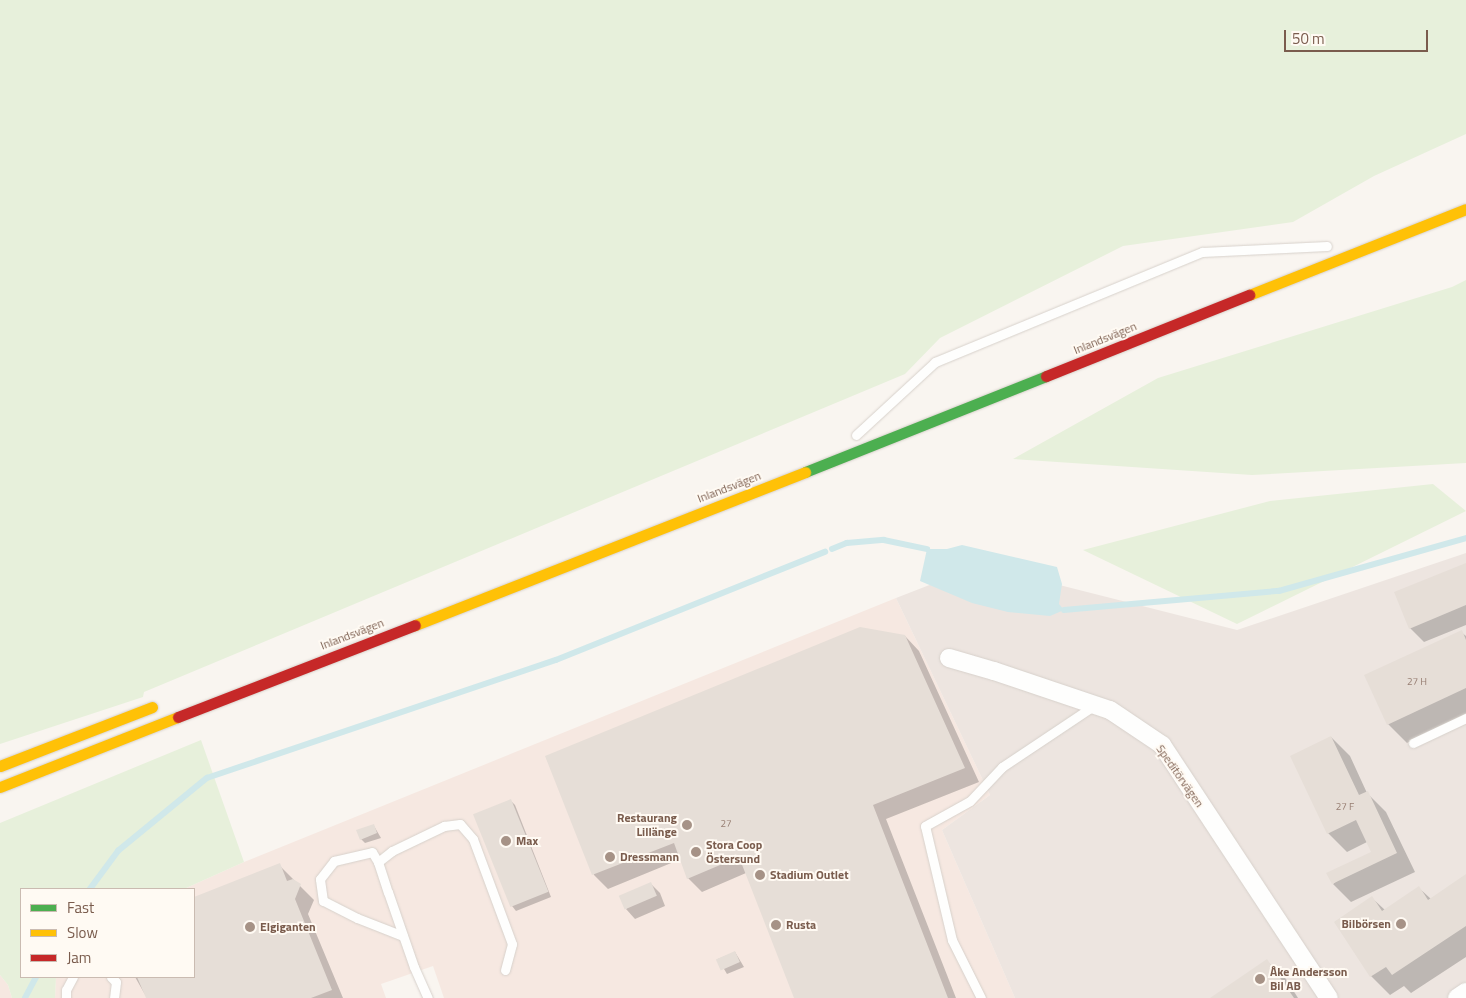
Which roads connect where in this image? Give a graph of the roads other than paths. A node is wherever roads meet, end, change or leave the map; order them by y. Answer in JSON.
{"nodes":[{"id":1,"x":1466,"y":209,"type":"edge"},
{"id":2,"x":1332,"y":244,"type":"joint"},
{"id":3,"x":1290,"y":261,"type":"dead end"},
{"id":4,"x":891,"y":420,"type":"dead end"},
{"id":5,"x":851,"y":437,"type":"joint"},
{"id":6,"x":948,"y":658,"type":"dead end"},
{"id":7,"x":159,"y":704,"type":"dead end"},
{"id":8,"x":1095,"y":705,"type":"junction"},
{"id":9,"x":1466,"y":718,"type":"edge"},
{"id":10,"x":1413,"y":743,"type":"dead end"},
{"id":11,"x":0,"y":766,"type":"edge"},
{"id":12,"x":0,"y":787,"type":"edge"},
{"id":13,"x":378,"y":862,"type":"junction"},
{"id":14,"x":403,"y":936,"type":"junction"},
{"id":15,"x":505,"y":970,"type":"dead end"},
{"id":16,"x":72,"y":978,"type":"edge"},
{"id":17,"x":112,"y":978,"type":"edge"},
{"id":18,"x":1466,"y":992,"type":"edge"},
{"id":19,"x":66,"y":998,"type":"edge"},
{"id":20,"x":114,"y":998,"type":"edge"},
{"id":21,"x":428,"y":998,"type":"edge"},
{"id":22,"x":981,"y":998,"type":"edge"},
{"id":23,"x":1329,"y":998,"type":"edge"},
{"id":24,"x":1457,"y":998,"type":"edge"}],
"edges":[{"from":1,"to":12,"type":"highway","name":"Inlandsvägen"},
{"from":2,"to":3,"type":"highway"},
{"from":2,"to":5,"type":"lane"},
{"from":4,"to":5,"type":"highway"},
{"from":6,"to":8,"type":"street","name":"Speditörvägen"},
{"from":7,"to":11,"type":"highway"},
{"from":8,"to":22,"type":"lane"},
{"from":8,"to":23,"type":"street","name":"Speditörvägen"},
{"from":9,"to":10,"type":"lane"},
{"from":13,"to":14,"type":"lane"},
{"from":13,"to":14,"type":"lane"},
{"from":13,"to":15,"type":"lane"},
{"from":14,"to":21,"type":"lane"},
{"from":16,"to":19,"type":"lane"},
{"from":17,"to":20,"type":"lane"},
{"from":18,"to":24,"type":"street"}]}
